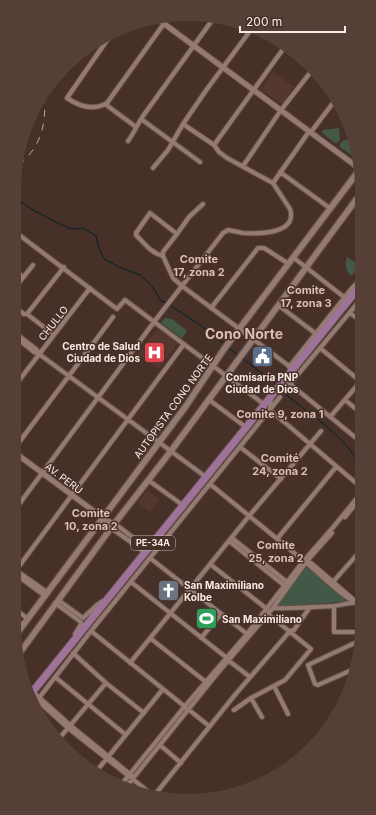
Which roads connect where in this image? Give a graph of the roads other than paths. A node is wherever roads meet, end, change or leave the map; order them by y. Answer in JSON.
{"nodes":[{"id":1,"x":211,"y":22,"type":"edge"},
{"id":2,"x":164,"y":24,"type":"joint"},
{"id":3,"x":250,"y":33,"type":"edge"},
{"id":4,"x":105,"y":43,"type":"edge"},
{"id":5,"x":193,"y":45,"type":"junction"},
{"id":6,"x":282,"y":50,"type":"edge"},
{"id":7,"x":224,"y":67,"type":"junction"},
{"id":8,"x":309,"y":73,"type":"edge"},
{"id":9,"x":253,"y":90,"type":"junction"},
{"id":10,"x":105,"y":104,"type":"junction"},
{"id":11,"x":332,"y":104,"type":"edge"},
{"id":12,"x":281,"y":110,"type":"junction"},
{"id":13,"x":141,"y":119,"type":"junction"},
{"id":14,"x":183,"y":124,"type":"junction"},
{"id":15,"x":136,"y":127,"type":"junction"},
{"id":16,"x":311,"y":132,"type":"junction"},
{"id":17,"x":128,"y":141,"type":"dead end"},
{"id":18,"x":173,"y":142,"type":"junction"},
{"id":19,"x":214,"y":146,"type":"junction"},
{"id":20,"x":200,"y":162,"type":"dead end"},
{"id":21,"x":354,"y":164,"type":"edge"},
{"id":22,"x":243,"y":166,"type":"junction"},
{"id":23,"x":153,"y":168,"type":"dead end"},
{"id":24,"x":280,"y":172,"type":"junction"},
{"id":25,"x":355,"y":176,"type":"edge"},
{"id":26,"x":273,"y":182,"type":"junction"},
{"id":27,"x":355,"y":201,"type":"edge"},
{"id":28,"x":203,"y":204,"type":"dead end"},
{"id":29,"x":331,"y":209,"type":"junction"},
{"id":30,"x":177,"y":234,"type":"junction"},
{"id":31,"x":21,"y":236,"type":"edge"},
{"id":32,"x":163,"y":256,"type":"junction"},
{"id":33,"x":294,"y":258,"type":"junction"},
{"id":34,"x":289,"y":264,"type":"junction"},
{"id":35,"x":33,"y":265,"type":"dead end"},
{"id":36,"x":64,"y":267,"type":"junction"},
{"id":37,"x":306,"y":268,"type":"junction"},
{"id":38,"x":23,"y":277,"type":"joint"},
{"id":39,"x":21,"y":280,"type":"edge"},
{"id":40,"x":355,"y":285,"type":"edge"},
{"id":41,"x":182,"y":286,"type":"junction"},
{"id":42,"x":90,"y":288,"type":"junction"},
{"id":43,"x":355,"y":292,"type":"edge"},
{"id":44,"x":344,"y":297,"type":"junction"},
{"id":45,"x":278,"y":305,"type":"junction"},
{"id":46,"x":355,"y":307,"type":"edge"},
{"id":47,"x":211,"y":308,"type":"junction"},
{"id":48,"x":21,"y":312,"type":"edge"},
{"id":49,"x":350,"y":313,"type":"junction"},
{"id":50,"x":27,"y":314,"type":"junction"},
{"id":51,"x":113,"y":317,"type":"dead end"},
{"id":52,"x":355,"y":317,"type":"edge"},
{"id":53,"x":154,"y":322,"type":"junction"},
{"id":54,"x":240,"y":330,"type":"junction"},
{"id":55,"x":315,"y":333,"type":"junction"},
{"id":56,"x":54,"y":335,"type":"junction"},
{"id":57,"x":21,"y":337,"type":"edge"},
{"id":58,"x":253,"y":339,"type":"junction"},
{"id":59,"x":21,"y":342,"type":"edge"},
{"id":60,"x":184,"y":344,"type":"junction"},
{"id":61,"x":320,"y":348,"type":"junction"},
{"id":62,"x":39,"y":354,"type":"junction"},
{"id":63,"x":213,"y":366,"type":"junction"},
{"id":64,"x":289,"y":366,"type":"junction"},
{"id":65,"x":69,"y":375,"type":"junction"},
{"id":66,"x":226,"y":375,"type":"junction"},
{"id":67,"x":355,"y":376,"type":"edge"},
{"id":68,"x":21,"y":378,"type":"edge"},
{"id":69,"x":285,"y":382,"type":"junction"},
{"id":70,"x":355,"y":388,"type":"edge"},
{"id":71,"x":98,"y":397,"type":"junction"},
{"id":72,"x":280,"y":397,"type":"dead end"},
{"id":73,"x":208,"y":399,"type":"junction"},
{"id":74,"x":345,"y":400,"type":"junction"},
{"id":75,"x":268,"y":407,"type":"junction"},
{"id":76,"x":355,"y":408,"type":"edge"},
{"id":77,"x":330,"y":417,"type":"junction"},
{"id":78,"x":128,"y":419,"type":"junction"},
{"id":79,"x":247,"y":428,"type":"junction"},
{"id":80,"x":321,"y":431,"type":"dead end"},
{"id":81,"x":355,"y":437,"type":"edge"},
{"id":82,"x":21,"y":440,"type":"edge"},
{"id":83,"x":158,"y":442,"type":"junction"},
{"id":84,"x":310,"y":443,"type":"junction"},
{"id":85,"x":240,"y":447,"type":"junction"},
{"id":86,"x":171,"y":451,"type":"junction"},
{"id":87,"x":21,"y":457,"type":"edge"},
{"id":88,"x":336,"y":467,"type":"junction"},
{"id":89,"x":42,"y":473,"type":"junction"},
{"id":90,"x":206,"y":477,"type":"junction"},
{"id":91,"x":281,"y":479,"type":"junction"},
{"id":92,"x":148,"y":480,"type":"junction"},
{"id":93,"x":355,"y":482,"type":"edge"},
{"id":94,"x":210,"y":484,"type":"junction"},
{"id":95,"x":71,"y":495,"type":"junction"},
{"id":96,"x":355,"y":501,"type":"edge"},
{"id":97,"x":21,"y":502,"type":"edge"},
{"id":98,"x":355,"y":504,"type":"edge"},
{"id":99,"x":186,"y":508,"type":"junction"},
{"id":100,"x":249,"y":516,"type":"junction"},
{"id":101,"x":103,"y":518,"type":"junction"},
{"id":102,"x":113,"y":526,"type":"junction"},
{"id":103,"x":277,"y":538,"type":"junction"},
{"id":104,"x":231,"y":540,"type":"junction"},
{"id":105,"x":148,"y":553,"type":"junction"},
{"id":106,"x":355,"y":557,"type":"edge"},
{"id":107,"x":305,"y":561,"type":"junction"},
{"id":108,"x":21,"y":563,"type":"edge"},
{"id":109,"x":210,"y":564,"type":"junction"},
{"id":110,"x":21,"y":576,"type":"edge"},
{"id":111,"x":131,"y":582,"type":"junction"},
{"id":112,"x":332,"y":583,"type":"junction"},
{"id":113,"x":286,"y":584,"type":"junction"},
{"id":114,"x":191,"y":589,"type":"junction"},
{"id":115,"x":47,"y":595,"type":"junction"},
{"id":116,"x":111,"y":596,"type":"junction"},
{"id":117,"x":57,"y":602,"type":"junction"},
{"id":118,"x":355,"y":602,"type":"joint"},
{"id":119,"x":334,"y":606,"type":"junction"},
{"id":120,"x":310,"y":607,"type":"junction"},
{"id":121,"x":273,"y":608,"type":"junction"},
{"id":122,"x":268,"y":611,"type":"junction"},
{"id":123,"x":170,"y":613,"type":"junction"},
{"id":124,"x":21,"y":614,"type":"edge"},
{"id":125,"x":221,"y":614,"type":"junction"},
{"id":126,"x":28,"y":619,"type":"junction"},
{"id":127,"x":21,"y":629,"type":"edge"},
{"id":128,"x":91,"y":631,"type":"junction"},
{"id":129,"x":290,"y":631,"type":"junction"},
{"id":130,"x":355,"y":632,"type":"edge"},
{"id":131,"x":247,"y":634,"type":"junction"},
{"id":132,"x":150,"y":638,"type":"junction"},
{"id":133,"x":201,"y":638,"type":"junction"},
{"id":134,"x":355,"y":643,"type":"edge"},
{"id":135,"x":72,"y":644,"type":"junction"},
{"id":136,"x":22,"y":649,"type":"edge"},
{"id":137,"x":73,"y":654,"type":"junction"},
{"id":138,"x":228,"y":659,"type":"junction"},
{"id":139,"x":130,"y":663,"type":"junction"},
{"id":140,"x":349,"y":671,"type":"edge"},
{"id":141,"x":55,"y":676,"type":"junction"},
{"id":142,"x":250,"y":677,"type":"junction"},
{"id":143,"x":106,"y":682,"type":"junction"},
{"id":144,"x":206,"y":682,"type":"junction"},
{"id":145,"x":274,"y":686,"type":"junction"},
{"id":146,"x":163,"y":689,"type":"junction"},
{"id":147,"x":34,"y":691,"type":"edge"},
{"id":148,"x":251,"y":698,"type":"junction"},
{"id":149,"x":37,"y":700,"type":"edge"},
{"id":150,"x":38,"y":701,"type":"edge"},
{"id":151,"x":88,"y":704,"type":"junction"},
{"id":152,"x":186,"y":708,"type":"junction"},
{"id":153,"x":234,"y":710,"type":"dead end"},
{"id":154,"x":144,"y":712,"type":"junction"},
{"id":155,"x":288,"y":714,"type":"dead end"},
{"id":156,"x":262,"y":717,"type":"dead end"},
{"id":157,"x":209,"y":726,"type":"junction"},
{"id":158,"x":69,"y":727,"type":"junction"},
{"id":159,"x":126,"y":735,"type":"junction"},
{"id":160,"x":61,"y":736,"type":"edge"},
{"id":161,"x":160,"y":745,"type":"junction"},
{"id":162,"x":108,"y":758,"type":"junction"},
{"id":163,"x":181,"y":763,"type":"junction"},
{"id":164,"x":98,"y":768,"type":"edge"},
{"id":165,"x":129,"y":775,"type":"junction"},
{"id":166,"x":132,"y":778,"type":"junction"},
{"id":167,"x":124,"y":781,"type":"edge"},
{"id":168,"x":129,"y":783,"type":"edge"},
{"id":169,"x":142,"y":787,"type":"edge"},
{"id":170,"x":158,"y":791,"type":"edge"}],
"edges":[{"from":1,"to":5,"type":"street"},
{"from":2,"to":5,"type":"street"},
{"from":2,"to":10,"type":"street"},
{"from":3,"to":7,"type":"street"},
{"from":4,"to":10,"type":"street"},
{"from":5,"to":7,"type":"street"},
{"from":5,"to":13,"type":"street"},
{"from":6,"to":9,"type":"street"},
{"from":7,"to":9,"type":"street"},
{"from":7,"to":14,"type":"street"},
{"from":8,"to":12,"type":"street"},
{"from":9,"to":12,"type":"street"},
{"from":9,"to":19,"type":"street"},
{"from":10,"to":15,"type":"street"},
{"from":11,"to":16,"type":"street"},
{"from":12,"to":16,"type":"street"},
{"from":12,"to":22,"type":"street"},
{"from":13,"to":15,"type":"street"},
{"from":13,"to":18,"type":"street"},
{"from":14,"to":18,"type":"street"},
{"from":14,"to":19,"type":"street"},
{"from":15,"to":17,"type":"street"},
{"from":16,"to":21,"type":"street"},
{"from":16,"to":24,"type":"street"},
{"from":18,"to":20,"type":"street"},
{"from":18,"to":23,"type":"street"},
{"from":19,"to":22,"type":"street"},
{"from":22,"to":26,"type":"street"},
{"from":24,"to":26,"type":"street"},
{"from":24,"to":29,"type":"street"},
{"from":25,"to":29,"type":"main road","name":"AUTOPISTA CONO NORTE"},
{"from":26,"to":41,"type":"street"},
{"from":27,"to":37,"type":"main road"},
{"from":28,"to":30,"type":"street"},
{"from":29,"to":33,"type":"main road","name":"AUTOPISTA CONO NORTE"},
{"from":30,"to":32,"type":"street"},
{"from":30,"to":32,"type":"street"},
{"from":31,"to":36,"type":"street"},
{"from":32,"to":41,"type":"street"},
{"from":33,"to":34,"type":"main road","name":"AUTOPISTA CONO NORTE"},
{"from":33,"to":37,"type":"street"},
{"from":34,"to":47,"type":"street"},
{"from":34,"to":54,"type":"main road","name":"AUTOPISTA CONO NORTE"},
{"from":35,"to":38,"type":"street"},
{"from":36,"to":42,"type":"street"},
{"from":36,"to":50,"type":"street"},
{"from":37,"to":44,"type":"street"},
{"from":37,"to":45,"type":"main road"},
{"from":38,"to":39,"type":"street"},
{"from":40,"to":44,"type":"street"},
{"from":41,"to":47,"type":"street"},
{"from":41,"to":53,"type":"street"},
{"from":42,"to":53,"type":"street"},
{"from":42,"to":56,"type":"street","name":"CHULLO"},
{"from":43,"to":69,"type":"highway","number":"PE-34A"},
{"from":44,"to":55,"type":"street"},
{"from":45,"to":55,"type":"street"},
{"from":45,"to":58,"type":"main road"},
{"from":46,"to":49,"type":"street"},
{"from":47,"to":54,"type":"street"},
{"from":48,"to":50,"type":"street"},
{"from":49,"to":52,"type":"street"},
{"from":49,"to":61,"type":"street"},
{"from":50,"to":56,"type":"street"},
{"from":51,"to":65,"type":"street"},
{"from":53,"to":60,"type":"street"},
{"from":53,"to":71,"type":"street"},
{"from":54,"to":58,"type":"street"},
{"from":54,"to":63,"type":"main road","name":"AUTOPISTA CONO NORTE"},
{"from":55,"to":64,"type":"street"},
{"from":56,"to":62,"type":"street","name":"CHULLO"},
{"from":57,"to":62,"type":"street"},
{"from":58,"to":64,"type":"street"},
{"from":58,"to":66,"type":"main road"},
{"from":59,"to":62,"type":"street"},
{"from":60,"to":63,"type":"street"},
{"from":60,"to":78,"type":"street"},
{"from":61,"to":67,"type":"street"},
{"from":61,"to":69,"type":"street"},
{"from":62,"to":65,"type":"street"},
{"from":62,"to":68,"type":"street","name":"CHULLO"},
{"from":63,"to":66,"type":"street"},
{"from":63,"to":83,"type":"main road","name":"AUTOPISTA CONO NORTE"},
{"from":64,"to":69,"type":"street"},
{"from":65,"to":71,"type":"street"},
{"from":65,"to":82,"type":"street"},
{"from":66,"to":73,"type":"main road"},
{"from":66,"to":75,"type":"street"},
{"from":69,"to":75,"type":"highway","number":"PE-34A"},
{"from":69,"to":77,"type":"street"},
{"from":70,"to":74,"type":"street"},
{"from":71,"to":78,"type":"street"},
{"from":71,"to":89,"type":"street"},
{"from":72,"to":75,"type":"street"},
{"from":73,"to":79,"type":"street"},
{"from":73,"to":86,"type":"main road"},
{"from":74,"to":76,"type":"street"},
{"from":74,"to":77,"type":"street"},
{"from":75,"to":79,"type":"highway","number":"PE-34A"},
{"from":75,"to":84,"type":"street"},
{"from":75,"to":85,"type":"street"},
{"from":77,"to":81,"type":"street"},
{"from":78,"to":83,"type":"street"},
{"from":78,"to":95,"type":"street"},
{"from":79,"to":90,"type":"highway","number":"PE-34A"},
{"from":80,"to":84,"type":"street"},
{"from":83,"to":86,"type":"street"},
{"from":83,"to":101,"type":"main road","name":"AUTOPISTA CONO NORTE"},
{"from":84,"to":88,"type":"street"},
{"from":84,"to":91,"type":"street"},
{"from":85,"to":91,"type":"street"},
{"from":85,"to":94,"type":"street"},
{"from":86,"to":90,"type":"street"},
{"from":86,"to":92,"type":"main road"},
{"from":87,"to":89,"type":"street","name":"AV. PERU"},
{"from":88,"to":93,"type":"street"},
{"from":88,"to":103,"type":"street"},
{"from":89,"to":95,"type":"street","name":"AV. PERU"},
{"from":89,"to":97,"type":"street"},
{"from":90,"to":99,"type":"highway","number":"PE-34A"},
{"from":91,"to":100,"type":"street"},
{"from":92,"to":99,"type":"street"},
{"from":92,"to":102,"type":"main road"},
{"from":94,"to":99,"type":"street"},
{"from":94,"to":100,"type":"street"},
{"from":95,"to":101,"type":"street","name":"AV. PERU"},
{"from":95,"to":108,"type":"street"},
{"from":96,"to":107,"type":"street"},
{"from":98,"to":107,"type":"street"},
{"from":99,"to":105,"type":"highway","number":"PE-34A"},
{"from":100,"to":103,"type":"street"},
{"from":100,"to":104,"type":"street"},
{"from":101,"to":102,"type":"street"},
{"from":101,"to":115,"type":"main road","name":"AUTOPISTA CONO NORTE"},
{"from":102,"to":105,"type":"street"},
{"from":102,"to":117,"type":"main road"},
{"from":103,"to":107,"type":"street"},
{"from":104,"to":109,"type":"street"},
{"from":104,"to":113,"type":"street"},
{"from":105,"to":111,"type":"street"},
{"from":105,"to":114,"type":"street"},
{"from":105,"to":116,"type":"highway","number":"PE-34A"},
{"from":106,"to":112,"type":"street"},
{"from":107,"to":112,"type":"street"},
{"from":107,"to":113,"type":"street"},
{"from":107,"to":121,"type":"street"},
{"from":109,"to":114,"type":"street"},
{"from":109,"to":122,"type":"street"},
{"from":110,"to":115,"type":"street"},
{"from":111,"to":123,"type":"street"},
{"from":111,"to":128,"type":"street"},
{"from":112,"to":118,"type":"street"},
{"from":113,"to":122,"type":"street"},
{"from":114,"to":123,"type":"street"},
{"from":114,"to":125,"type":"street"},
{"from":115,"to":126,"type":"main road","name":"AUTOPISTA CONO NORTE"},
{"from":116,"to":117,"type":"street"},
{"from":116,"to":135,"type":"highway","number":"PE-34A"},
{"from":117,"to":135,"type":"street"},
{"from":117,"to":136,"type":"main road"},
{"from":118,"to":119,"type":"street"},
{"from":119,"to":120,"type":"street"},
{"from":119,"to":130,"type":"street"},
{"from":120,"to":121,"type":"street"},
{"from":120,"to":129,"type":"street"},
{"from":121,"to":122,"type":"street"},
{"from":122,"to":129,"type":"street"},
{"from":122,"to":131,"type":"street"},
{"from":122,"to":138,"type":"street"},
{"from":123,"to":132,"type":"street"},
{"from":123,"to":133,"type":"street"},
{"from":124,"to":126,"type":"street"},
{"from":125,"to":131,"type":"street"},
{"from":125,"to":133,"type":"street"},
{"from":126,"to":127,"type":"main road","name":"AUTOPISTA CONO NORTE"},
{"from":128,"to":137,"type":"street"},
{"from":128,"to":139,"type":"street"},
{"from":129,"to":142,"type":"street"},
{"from":129,"to":145,"type":"street"},
{"from":131,"to":138,"type":"street"},
{"from":132,"to":139,"type":"street"},
{"from":132,"to":144,"type":"street"},
{"from":133,"to":138,"type":"street"},
{"from":134,"to":140,"type":"street"},
{"from":135,"to":137,"type":"street"},
{"from":135,"to":147,"type":"highway","number":"PE-34A"},
{"from":137,"to":141,"type":"street"},
{"from":137,"to":143,"type":"street"},
{"from":138,"to":142,"type":"street"},
{"from":138,"to":144,"type":"street"},
{"from":138,"to":152,"type":"street"},
{"from":139,"to":146,"type":"street"},
{"from":141,"to":149,"type":"street"},
{"from":141,"to":151,"type":"street"},
{"from":142,"to":157,"type":"street"},
{"from":143,"to":151,"type":"street"},
{"from":143,"to":154,"type":"street"},
{"from":144,"to":152,"type":"street"},
{"from":145,"to":148,"type":"street"},
{"from":145,"to":155,"type":"street"},
{"from":146,"to":152,"type":"street"},
{"from":146,"to":154,"type":"street"},
{"from":148,"to":153,"type":"street"},
{"from":148,"to":156,"type":"street"},
{"from":150,"to":158,"type":"street"},
{"from":151,"to":158,"type":"street"},
{"from":151,"to":159,"type":"street"},
{"from":152,"to":157,"type":"street"},
{"from":152,"to":161,"type":"street"},
{"from":152,"to":165,"type":"street"},
{"from":154,"to":159,"type":"street"},
{"from":157,"to":163,"type":"street"},
{"from":158,"to":160,"type":"street"},
{"from":158,"to":162,"type":"street"},
{"from":159,"to":162,"type":"street"},
{"from":161,"to":163,"type":"street"},
{"from":161,"to":166,"type":"street"},
{"from":162,"to":164,"type":"street"},
{"from":162,"to":165,"type":"street"},
{"from":163,"to":170,"type":"street"},
{"from":165,"to":166,"type":"street"},
{"from":165,"to":167,"type":"street"},
{"from":166,"to":168,"type":"street"},
{"from":166,"to":169,"type":"street"}]}
